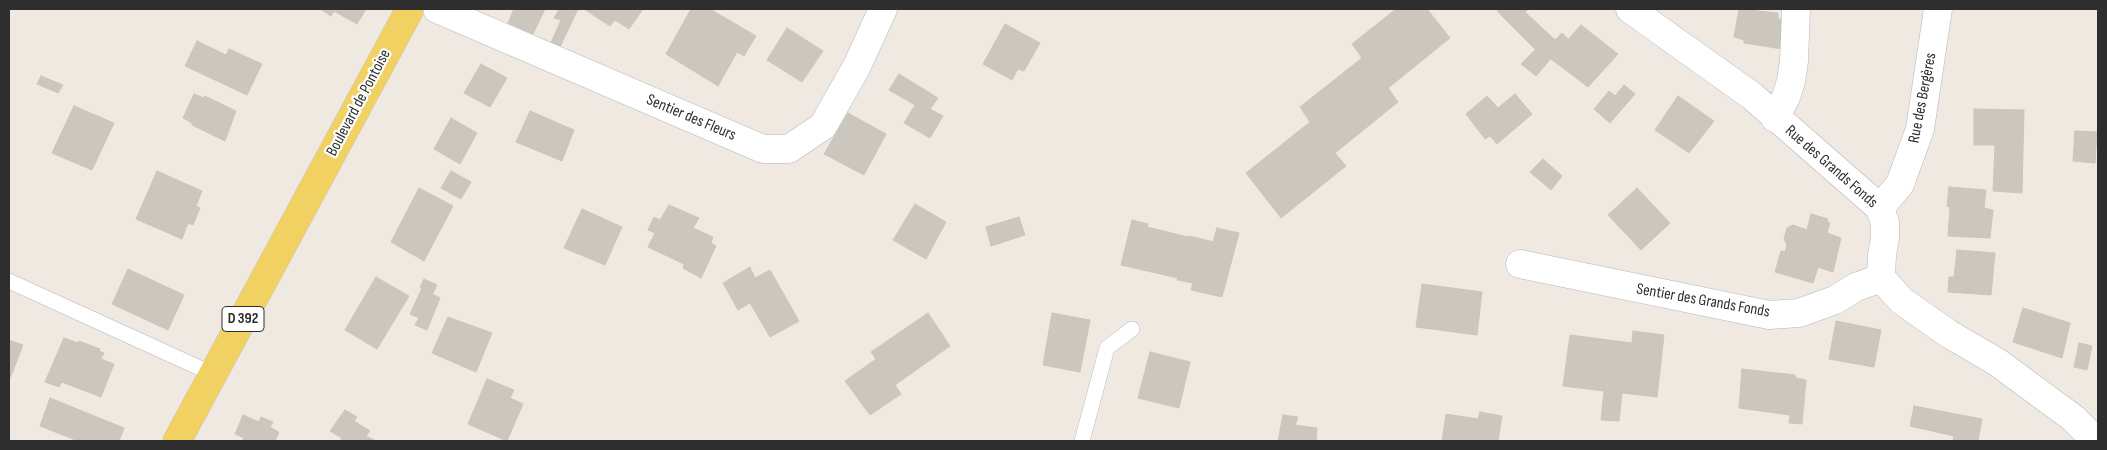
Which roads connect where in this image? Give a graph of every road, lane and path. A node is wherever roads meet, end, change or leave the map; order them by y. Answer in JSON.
{"nodes":[{"id":1,"x":410,"y":9,"type":"edge"},
{"id":2,"x":437,"y":9,"type":"edge"},
{"id":3,"x":883,"y":9,"type":"edge"},
{"id":4,"x":1630,"y":9,"type":"edge"},
{"id":5,"x":1796,"y":9,"type":"edge"},
{"id":6,"x":1938,"y":9,"type":"edge"},
{"id":7,"x":1775,"y":118,"type":"junction"},
{"id":8,"x":1880,"y":208,"type":"junction"},
{"id":9,"x":1520,"y":264,"type":"dead end"},
{"id":10,"x":1881,"y":278,"type":"junction"},
{"id":11,"x":9,"y":281,"type":"edge"},
{"id":12,"x":1132,"y":328,"type":"dead end"},
{"id":13,"x":213,"y":374,"type":"junction"},
{"id":14,"x":177,"y":441,"type":"edge"},
{"id":15,"x":1082,"y":441,"type":"edge"},
{"id":16,"x":2096,"y":441,"type":"edge"}],
"edges":[{"from":1,"to":13,"type":"main road","name":"Boulevard de Pontoise","number":"D 392"},
{"from":2,"to":3,"type":"street","name":"Sentier des Fleurs"},
{"from":4,"to":7,"type":"street","name":"Rue des Grands Fonds"},
{"from":5,"to":7,"type":"street"},
{"from":6,"to":8,"type":"street","name":"Rue des Bergères"},
{"from":7,"to":8,"type":"street","name":"Rue des Grands Fonds"},
{"from":8,"to":10,"type":"street","name":"Rue des Grands Fonds"},
{"from":9,"to":10,"type":"street","name":"Sentier des Grands Fonds"},
{"from":10,"to":16,"type":"street"},
{"from":11,"to":13,"type":"lane"},
{"from":12,"to":15,"type":"lane"},
{"from":13,"to":14,"type":"main road","number":"D 392"}]}
